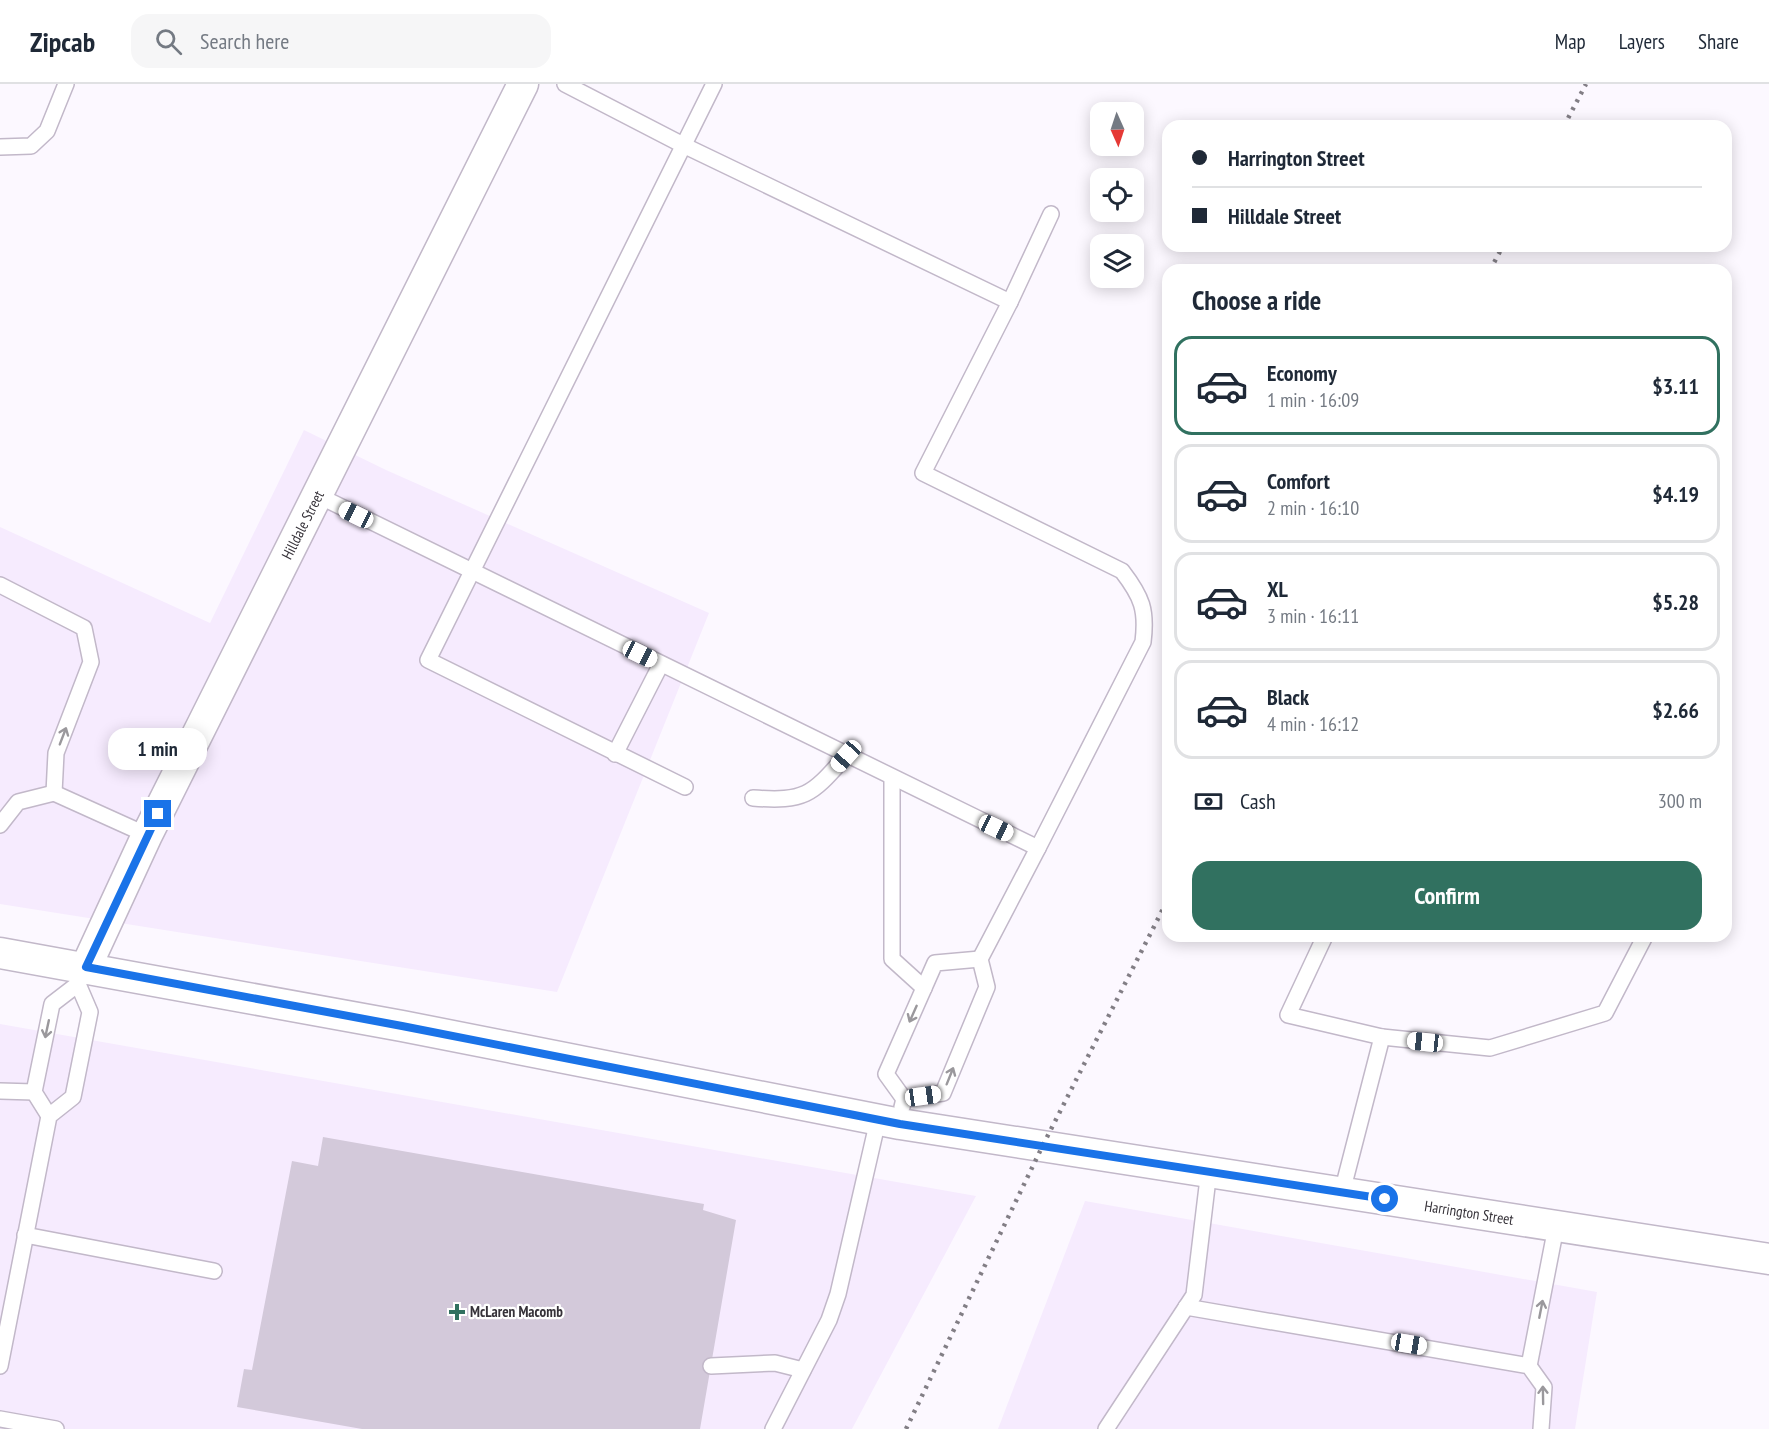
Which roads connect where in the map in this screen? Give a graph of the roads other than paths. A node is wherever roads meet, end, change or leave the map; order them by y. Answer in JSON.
{"nodes":[{"id":1,"x":66,"y":84,"type":"edge"},
{"id":2,"x":523,"y":84,"type":"edge"},
{"id":3,"x":565,"y":84,"type":"edge"},
{"id":4,"x":714,"y":84,"type":"edge"},
{"id":5,"x":683,"y":145,"type":"junction"},
{"id":6,"x":0,"y":147,"type":"edge"},
{"id":7,"x":1051,"y":214,"type":"dead end"},
{"id":8,"x":1010,"y":302,"type":"junction"},
{"id":9,"x":317,"y":495,"type":"junction"},
{"id":10,"x":473,"y":572,"type":"junction"},
{"id":11,"x":0,"y":585,"type":"edge"},
{"id":12,"x":661,"y":664,"type":"junction"},
{"id":13,"x":615,"y":754,"type":"junction"},
{"id":14,"x":846,"y":756,"type":"junction"},
{"id":15,"x":892,"y":778,"type":"junction"},
{"id":16,"x":685,"y":787,"type":"dead end"},
{"id":17,"x":54,"y":793,"type":"junction"},
{"id":18,"x":753,"y":798,"type":"dead end"},
{"id":19,"x":0,"y":825,"type":"edge"},
{"id":20,"x":147,"y":835,"type":"junction"},
{"id":21,"x":1038,"y":848,"type":"junction"},
{"id":22,"x":1322,"y":942,"type":"edge"},
{"id":23,"x":1642,"y":942,"type":"edge"},
{"id":24,"x":0,"y":953,"type":"edge"},
{"id":25,"x":980,"y":959,"type":"junction"},
{"id":26,"x":82,"y":976,"type":"junction"},
{"id":27,"x":924,"y":988,"type":"junction"},
{"id":28,"x":1382,"y":1037,"type":"junction"},
{"id":29,"x":0,"y":1091,"type":"edge"},
{"id":30,"x":34,"y":1092,"type":"junction"},
{"id":31,"x":894,"y":1114,"type":"junction"},
{"id":32,"x":49,"y":1116,"type":"junction"},
{"id":33,"x":1209,"y":1170,"type":"junction"},
{"id":34,"x":1342,"y":1192,"type":"junction"},
{"id":35,"x":1556,"y":1227,"type":"junction"},
{"id":36,"x":26,"y":1235,"type":"junction"},
{"id":37,"x":1769,"y":1259,"type":"edge"},
{"id":38,"x":214,"y":1270,"type":"dead end"},
{"id":39,"x":5,"y":1307,"type":"edge"},
{"id":40,"x":1186,"y":1307,"type":"junction"},
{"id":41,"x":0,"y":1366,"type":"edge"},
{"id":42,"x":711,"y":1366,"type":"dead end"},
{"id":43,"x":1529,"y":1366,"type":"junction"},
{"id":44,"x":803,"y":1370,"type":"junction"},
{"id":45,"x":0,"y":1419,"type":"edge"},
{"id":46,"x":57,"y":1429,"type":"edge"},
{"id":47,"x":773,"y":1429,"type":"edge"},
{"id":48,"x":1106,"y":1429,"type":"edge"},
{"id":49,"x":1541,"y":1429,"type":"edge"}],
"edges":[{"from":1,"to":6,"type":"lane"},
{"from":2,"to":9,"type":"street","name":"Hilldale Street"},
{"from":3,"to":5,"type":"lane"},
{"from":4,"to":5,"type":"lane"},
{"from":5,"to":8,"type":"lane"},
{"from":5,"to":10,"type":"lane"},
{"from":7,"to":8,"type":"lane"},
{"from":8,"to":21,"type":"lane"},
{"from":9,"to":10,"type":"lane"},
{"from":9,"to":20,"type":"street","name":"Hilldale Street"},
{"from":10,"to":12,"type":"lane"},
{"from":10,"to":13,"type":"lane"},
{"from":17,"to":11,"type":"lane","one_way":true},
{"from":12,"to":13,"type":"lane"},
{"from":12,"to":14,"type":"lane"},
{"from":13,"to":16,"type":"lane"},
{"from":14,"to":15,"type":"lane"},
{"from":14,"to":18,"type":"lane"},
{"from":15,"to":21,"type":"lane"},
{"from":15,"to":27,"type":"lane"},
{"from":17,"to":19,"type":"lane"},
{"from":17,"to":20,"type":"lane"},
{"from":20,"to":26,"type":"street","name":"Hilldale Street"},
{"from":21,"to":25,"type":"lane"},
{"from":22,"to":28,"type":"lane"},
{"from":23,"to":28,"type":"lane"},
{"from":24,"to":26,"type":"street","name":"Harrington Street"},
{"from":25,"to":27,"type":"lane"},
{"from":31,"to":25,"type":"lane","one_way":true},
{"from":26,"to":30,"type":"lane","one_way":true},
{"from":26,"to":31,"type":"street","name":"Harrington Street"},
{"from":26,"to":32,"type":"lane"},
{"from":27,"to":31,"type":"lane","one_way":true},
{"from":28,"to":34,"type":"lane"},
{"from":29,"to":30,"type":"lane"},
{"from":30,"to":32,"type":"lane"},
{"from":31,"to":33,"type":"street","name":"Harrington Street"},
{"from":31,"to":44,"type":"lane"},
{"from":32,"to":36,"type":"lane"},
{"from":33,"to":34,"type":"street","name":"Harrington Street"},
{"from":33,"to":40,"type":"lane"},
{"from":34,"to":35,"type":"street","name":"Harrington Street"},
{"from":35,"to":37,"type":"street","name":"Harrington Street"},
{"from":43,"to":35,"type":"lane","one_way":true},
{"from":36,"to":38,"type":"lane"},
{"from":36,"to":39,"type":"lane"},
{"from":39,"to":41,"type":"lane"},
{"from":40,"to":43,"type":"lane"},
{"from":40,"to":48,"type":"lane"},
{"from":42,"to":44,"type":"lane"},
{"from":49,"to":43,"type":"lane","one_way":true},
{"from":44,"to":47,"type":"lane"},
{"from":45,"to":46,"type":"lane"}]}
